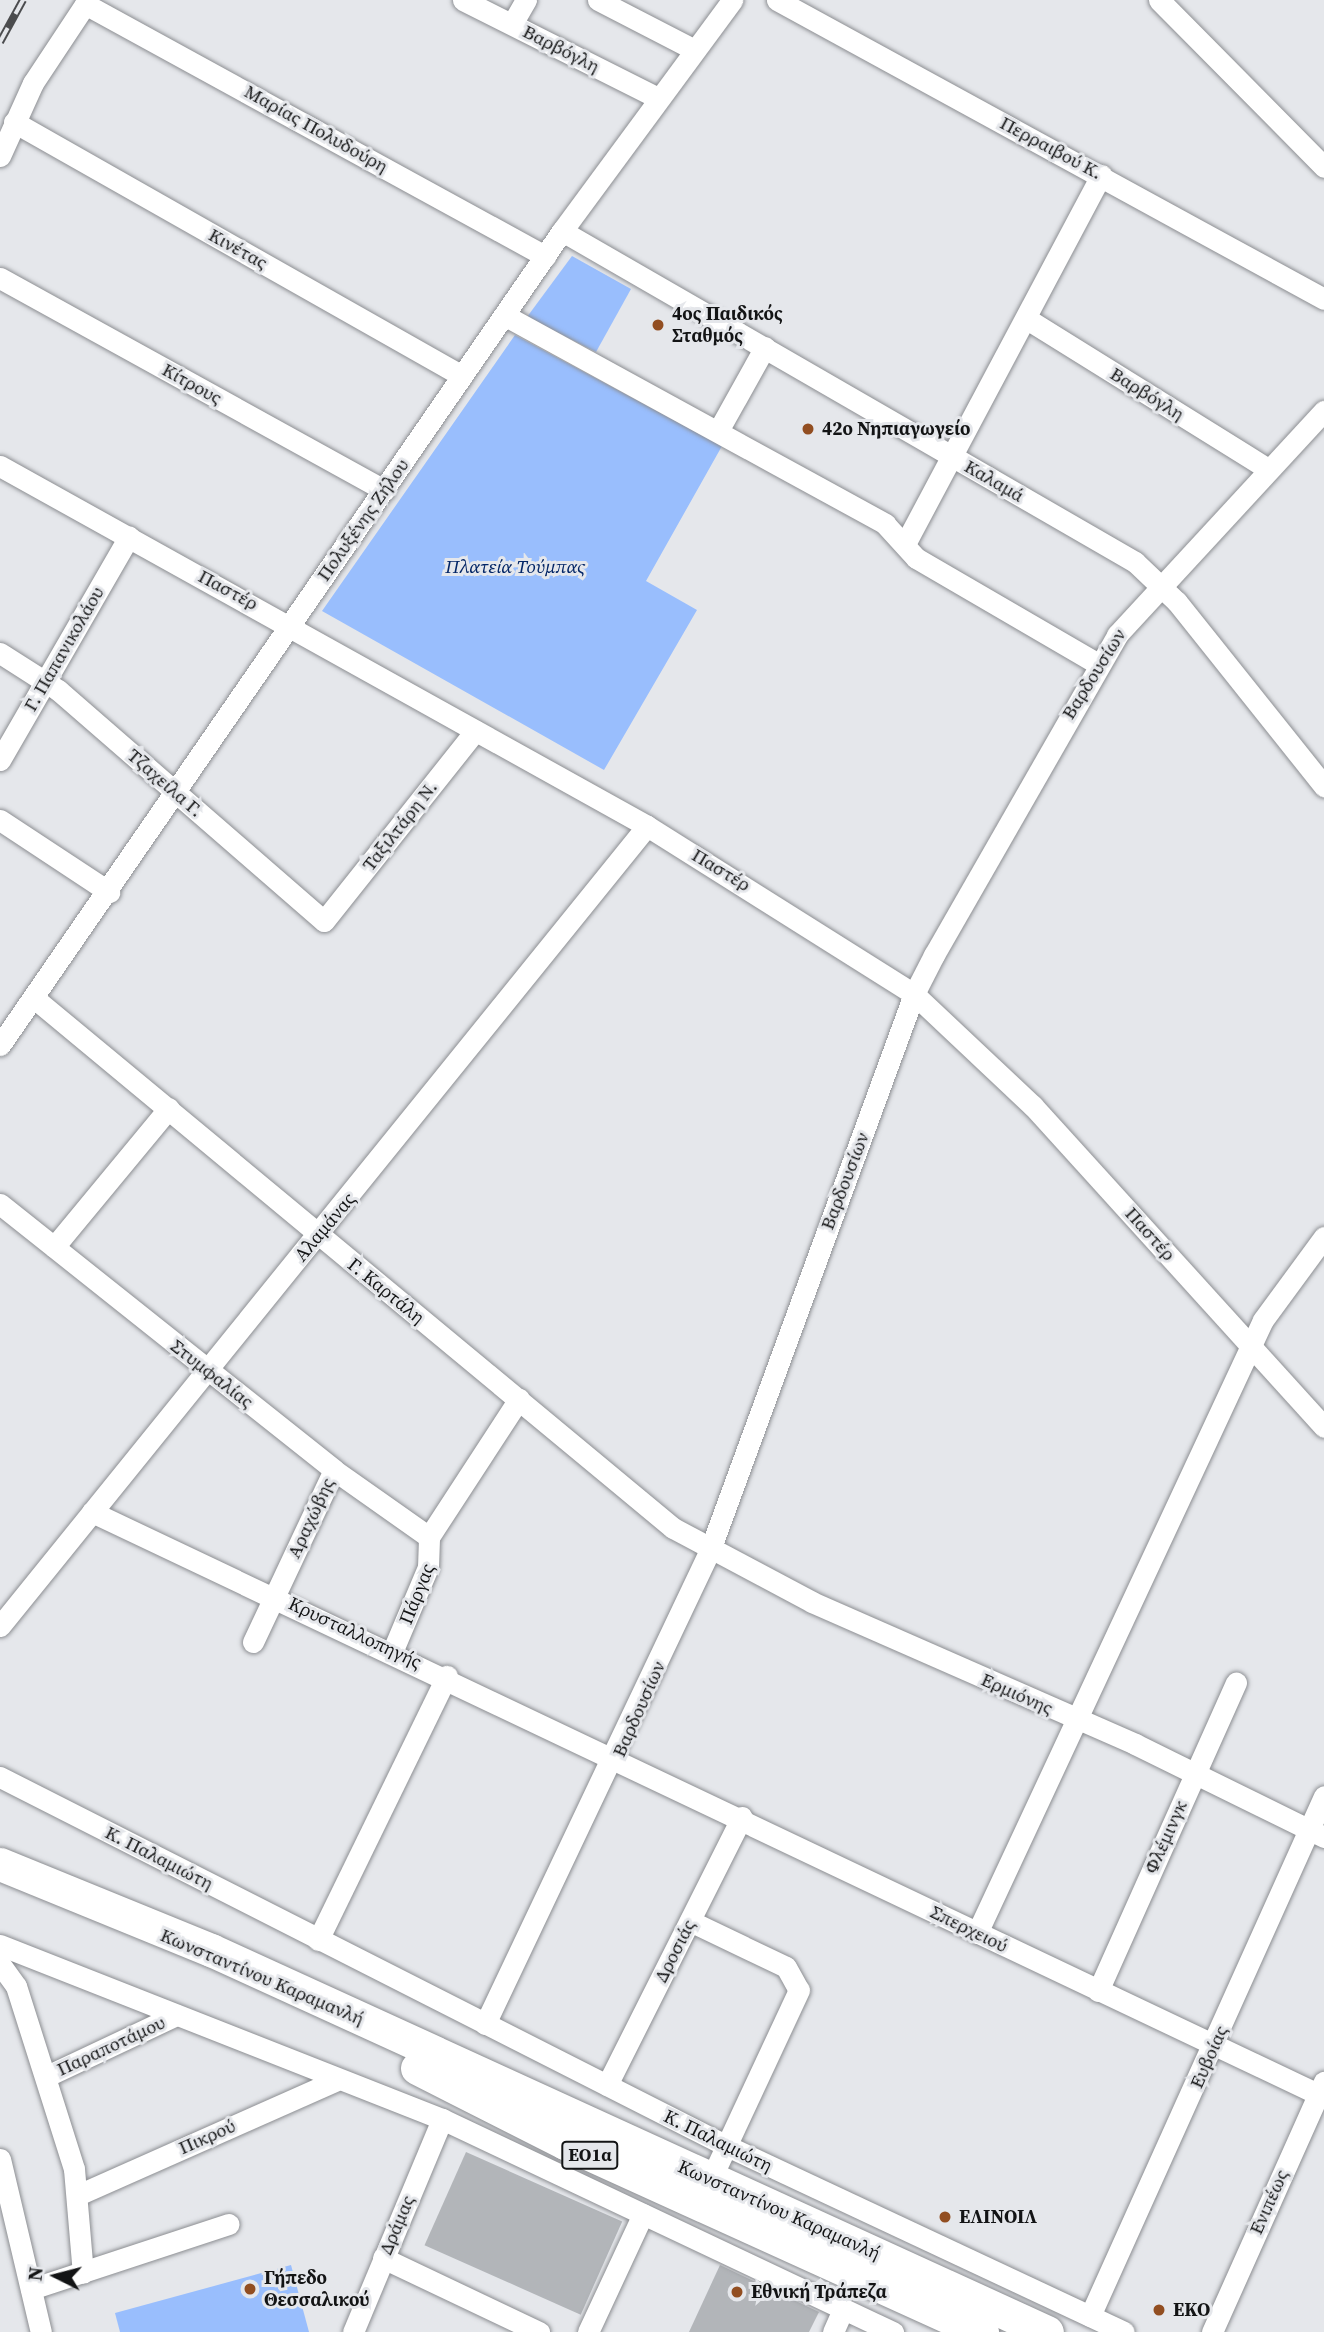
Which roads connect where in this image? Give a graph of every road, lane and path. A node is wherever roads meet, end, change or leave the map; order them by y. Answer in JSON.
{"nodes":[{"id":1,"x":463,"y":0,"type":"edge"},
{"id":2,"x":526,"y":0,"type":"edge"},
{"id":3,"x":598,"y":0,"type":"edge"},
{"id":4,"x":732,"y":0,"type":"edge"},
{"id":5,"x":777,"y":0,"type":"edge"},
{"id":6,"x":1159,"y":0,"type":"edge"},
{"id":7,"x":87,"y":2,"type":"edge"},
{"id":8,"x":512,"y":24,"type":"junction"},
{"id":9,"x":695,"y":50,"type":"junction"},
{"id":10,"x":658,"y":98,"type":"junction"},
{"id":11,"x":14,"y":122,"type":"junction"},
{"id":12,"x":0,"y":156,"type":"edge"},
{"id":13,"x":1324,"y":167,"type":"edge"},
{"id":14,"x":1101,"y":175,"type":"junction"},
{"id":15,"x":562,"y":231,"type":"junction"},
{"id":16,"x":545,"y":256,"type":"junction"},
{"id":17,"x":0,"y":278,"type":"edge"},
{"id":18,"x":1324,"y":299,"type":"edge"},
{"id":19,"x":505,"y":315,"type":"junction"},
{"id":20,"x":1027,"y":319,"type":"junction"},
{"id":21,"x":765,"y":348,"type":"junction"},
{"id":22,"x":462,"y":376,"type":"junction"},
{"id":23,"x":1324,"y":411,"type":"edge"},
{"id":24,"x":718,"y":431,"type":"junction"},
{"id":25,"x":953,"y":458,"type":"junction"},
{"id":26,"x":0,"y":466,"type":"edge"},
{"id":27,"x":1268,"y":469,"type":"junction"},
{"id":28,"x":384,"y":490,"type":"junction"},
{"id":29,"x":129,"y":537,"type":"junction"},
{"id":30,"x":905,"y":544,"type":"junction"},
{"id":31,"x":1160,"y":583,"type":"junction"},
{"id":32,"x":291,"y":623,"type":"junction"},
{"id":33,"x":0,"y":653,"type":"edge"},
{"id":34,"x":1098,"y":664,"type":"junction"},
{"id":35,"x":46,"y":681,"type":"junction"},
{"id":36,"x":475,"y":731,"type":"junction"},
{"id":37,"x":0,"y":760,"type":"edge"},
{"id":38,"x":1324,"y":786,"type":"edge"},
{"id":39,"x":175,"y":791,"type":"junction"},
{"id":40,"x":0,"y":820,"type":"edge"},
{"id":41,"x":648,"y":826,"type":"junction"},
{"id":42,"x":108,"y":892,"type":"junction"},
{"id":43,"x":324,"y":921,"type":"joint"},
{"id":44,"x":914,"y":994,"type":"junction"},
{"id":45,"x":34,"y":998,"type":"junction"},
{"id":46,"x":0,"y":1045,"type":"edge"},
{"id":47,"x":169,"y":1108,"type":"junction"},
{"id":48,"x":0,"y":1204,"type":"edge"},
{"id":49,"x":318,"y":1236,"type":"junction"},
{"id":50,"x":1324,"y":1237,"type":"edge"},
{"id":51,"x":54,"y":1247,"type":"junction"},
{"id":52,"x":1251,"y":1347,"type":"junction"},
{"id":53,"x":207,"y":1370,"type":"junction"},
{"id":54,"x":519,"y":1399,"type":"junction"},
{"id":55,"x":1324,"y":1427,"type":"edge"},
{"id":56,"x":334,"y":1470,"type":"junction"},
{"id":57,"x":92,"y":1512,"type":"junction"},
{"id":58,"x":429,"y":1537,"type":"junction"},
{"id":59,"x":710,"y":1550,"type":"junction"},
{"id":60,"x":275,"y":1595,"type":"junction"},
{"id":61,"x":0,"y":1626,"type":"edge"},
{"id":62,"x":253,"y":1642,"type":"dead end"},
{"id":63,"x":393,"y":1650,"type":"junction"},
{"id":64,"x":447,"y":1676,"type":"junction"},
{"id":65,"x":1236,"y":1683,"type":"dead end"},
{"id":66,"x":1079,"y":1721,"type":"junction"},
{"id":67,"x":617,"y":1757,"type":"junction"},
{"id":68,"x":1194,"y":1774,"type":"junction"},
{"id":69,"x":0,"y":1777,"type":"edge"},
{"id":70,"x":1324,"y":1796,"type":"edge"},
{"id":71,"x":742,"y":1817,"type":"junction"},
{"id":72,"x":1316,"y":1833,"type":"edge"},
{"id":73,"x":14,"y":1871,"type":"edge"},
{"id":74,"x":118,"y":1917,"type":"junction"},
{"id":75,"x":690,"y":1921,"type":"junction"},
{"id":76,"x":977,"y":1933,"type":"junction"},
{"id":77,"x":318,"y":1940,"type":"junction"},
{"id":78,"x":0,"y":1945,"type":"edge"},
{"id":79,"x":0,"y":1964,"type":"edge"},
{"id":80,"x":1098,"y":1991,"type":"junction"},
{"id":81,"x":176,"y":2015,"type":"junction"},
{"id":82,"x":485,"y":2024,"type":"junction"},
{"id":83,"x":1214,"y":2046,"type":"junction"},
{"id":84,"x":47,"y":2076,"type":"junction"},
{"id":85,"x":335,"y":2081,"type":"junction"},
{"id":86,"x":607,"y":2085,"type":"junction"},
{"id":87,"x":1322,"y":2091,"type":"edge"},
{"id":88,"x":442,"y":2119,"type":"junction"},
{"id":89,"x":727,"y":2146,"type":"junction"},
{"id":90,"x":0,"y":2159,"type":"edge"},
{"id":91,"x":711,"y":2179,"type":"junction"},
{"id":92,"x":80,"y":2194,"type":"junction"},
{"id":93,"x":643,"y":2214,"type":"junction"},
{"id":94,"x":229,"y":2224,"type":"dead end"},
{"id":95,"x":10,"y":2245,"type":"edge"},
{"id":96,"x":383,"y":2258,"type":"junction"},
{"id":97,"x":83,"y":2273,"type":"junction"},
{"id":98,"x":31,"y":2289,"type":"junction"},
{"id":99,"x":843,"y":2310,"type":"junction"},
{"id":100,"x":1090,"y":2316,"type":"junction"},
{"id":101,"x":1211,"y":2329,"type":"edge"},
{"id":102,"x":528,"y":2330,"type":"edge"},
{"id":103,"x":41,"y":2332,"type":"edge"},
{"id":104,"x":353,"y":2332,"type":"edge"},
{"id":105,"x":588,"y":2332,"type":"edge"},
{"id":106,"x":833,"y":2332,"type":"edge"},
{"id":107,"x":893,"y":2332,"type":"edge"},
{"id":108,"x":982,"y":2332,"type":"edge"},
{"id":109,"x":1047,"y":2332,"type":"edge"},
{"id":110,"x":1124,"y":2332,"type":"edge"}],
"edges":[{"from":1,"to":8,"type":"street","name":"Βαρβόγλη"},
{"from":2,"to":8,"type":"street"},
{"from":3,"to":9,"type":"street"},
{"from":4,"to":9,"type":"street","name":"Πολυξένης Ζήλου"},
{"from":5,"to":14,"type":"street","name":"Περραιβού Κ."},
{"from":6,"to":13,"type":"street"},
{"from":7,"to":11,"type":"street"},
{"from":7,"to":16,"type":"street","name":"Μαρίας Πολυδούρη"},
{"from":8,"to":10,"type":"street","name":"Βαρβόγλη"},
{"from":9,"to":10,"type":"street","name":"Πολυξένης Ζήλου"},
{"from":10,"to":15,"type":"street","name":"Πολυξένης Ζήλου"},
{"from":11,"to":12,"type":"street"},
{"from":11,"to":22,"type":"street","name":"Κινέτας"},
{"from":14,"to":18,"type":"street","name":"Περραιβού Κ."},
{"from":14,"to":20,"type":"street"},
{"from":15,"to":16,"type":"street","name":"Πολυξένης Ζήλου"},
{"from":15,"to":21,"type":"street","name":"Καλαμά"},
{"from":16,"to":19,"type":"street","name":"Πολυξένης Ζήλου"},
{"from":17,"to":28,"type":"street","name":"Κίτρους"},
{"from":19,"to":22,"type":"street","name":"Πολυξένης Ζήλου"},
{"from":19,"to":24,"type":"street"},
{"from":20,"to":25,"type":"street"},
{"from":20,"to":27,"type":"street","name":"Βαρβόγλη"},
{"from":21,"to":24,"type":"street"},
{"from":21,"to":25,"type":"street","name":"Καλαμά"},
{"from":22,"to":28,"type":"street","name":"Πολυξένης Ζήλου"},
{"from":23,"to":27,"type":"street","name":"Βαρδουσίων"},
{"from":24,"to":30,"type":"street"},
{"from":25,"to":30,"type":"street"},
{"from":25,"to":31,"type":"street","name":"Καλαμά"},
{"from":26,"to":29,"type":"street","name":"Παστέρ"},
{"from":27,"to":31,"type":"street","name":"Βαρδουσίων"},
{"from":28,"to":32,"type":"street","name":"Πολυξένης Ζήλου"},
{"from":29,"to":32,"type":"street","name":"Παστέρ"},
{"from":29,"to":35,"type":"street","name":"Γ. Παπανικολάου"},
{"from":30,"to":34,"type":"street"},
{"from":31,"to":34,"type":"street","name":"Βαρδουσίων"},
{"from":31,"to":38,"type":"street","name":"Καλαμά"},
{"from":32,"to":36,"type":"street","name":"Παστέρ"},
{"from":32,"to":39,"type":"street","name":"Πολυξένης Ζήλου"},
{"from":33,"to":35,"type":"street","name":"Τζαχείλα Γ."},
{"from":34,"to":44,"type":"street","name":"Βαρδουσίων"},
{"from":35,"to":37,"type":"street","name":"Γ. Παπανικολάου"},
{"from":35,"to":39,"type":"street","name":"Τζαχείλα Γ."},
{"from":36,"to":41,"type":"street","name":"Παστέρ"},
{"from":36,"to":43,"type":"street","name":"Ταξιλτάρη Ν."},
{"from":39,"to":42,"type":"street","name":"Πολυξένης Ζήλου"},
{"from":39,"to":43,"type":"street","name":"Τζαχείλα Γ."},
{"from":40,"to":42,"type":"street"},
{"from":41,"to":44,"type":"street","name":"Παστέρ"},
{"from":41,"to":49,"type":"street","name":"Αλαμάνας"},
{"from":42,"to":45,"type":"street","name":"Πολυξένης Ζήλου"},
{"from":44,"to":52,"type":"street","name":"Παστέρ"},
{"from":44,"to":59,"type":"street","name":"Βαρδουσίων"},
{"from":45,"to":46,"type":"street","name":"Πολυξένης Ζήλου"},
{"from":45,"to":47,"type":"street","name":"Γ. Καρτάλη"},
{"from":47,"to":49,"type":"street","name":"Γ. Καρτάλη"},
{"from":47,"to":51,"type":"street"},
{"from":48,"to":51,"type":"street","name":"Στυμφαλίας"},
{"from":49,"to":53,"type":"street","name":"Αλαμάνας"},
{"from":49,"to":54,"type":"street","name":"Γ. Καρτάλη"},
{"from":50,"to":52,"type":"street"},
{"from":51,"to":53,"type":"street","name":"Στυμφαλίας"},
{"from":52,"to":55,"type":"street","name":"Παστέρ"},
{"from":52,"to":66,"type":"street"},
{"from":53,"to":56,"type":"street","name":"Στυμφαλίας"},
{"from":53,"to":57,"type":"street","name":"Αλαμάνας"},
{"from":54,"to":58,"type":"street"},
{"from":54,"to":59,"type":"street","name":"Γ. Καρτάλη"},
{"from":56,"to":58,"type":"street","name":"Στυμφαλίας"},
{"from":56,"to":60,"type":"street","name":"Αραχώβης"},
{"from":57,"to":60,"type":"street","name":"Κρυσταλλοπηγής"},
{"from":57,"to":61,"type":"street","name":"Αλαμάνας"},
{"from":58,"to":63,"type":"street","name":"Πάργας"},
{"from":59,"to":66,"type":"street","name":"Ερμιόνης"},
{"from":59,"to":67,"type":"street","name":"Βαρδουσίων"},
{"from":60,"to":62,"type":"street","name":"Αραχώβης"},
{"from":60,"to":63,"type":"street","name":"Κρυσταλλοπηγής"},
{"from":63,"to":64,"type":"street","name":"Κρυσταλλοπηγής"},
{"from":64,"to":67,"type":"street","name":"Κρυσταλλοπηγής"},
{"from":64,"to":77,"type":"street"},
{"from":65,"to":68,"type":"street","name":"Φλέμινγκ"},
{"from":66,"to":68,"type":"street","name":"Ερμιόνης"},
{"from":66,"to":76,"type":"street"},
{"from":67,"to":71,"type":"street","name":"Σπερχειού"},
{"from":67,"to":82,"type":"street","name":"Βαρδουσίων"},
{"from":68,"to":72,"type":"street","name":"Ερμιόνης"},
{"from":68,"to":80,"type":"street","name":"Φλέμινγκ"},
{"from":69,"to":77,"type":"street","name":"Κ. Παλαμιώτη"},
{"from":70,"to":72,"type":"street","name":"Ευβοίας"},
{"from":71,"to":75,"type":"street","name":"Δροσιάς"},
{"from":71,"to":76,"type":"street","name":"Σπερχειού"},
{"from":72,"to":83,"type":"street","name":"Ευβοίας"},
{"from":73,"to":74,"type":"main road","number":"ΕΟ1α"},
{"from":74,"to":91,"type":"main road","name":"Κωνσταντίνου Καραμανλή","number":"ΕΟ1α"},
{"from":74,"to":108,"type":"main road","name":"Κωνσταντίνου Καραμανλή","number":"ΕΟ1α"},
{"from":75,"to":86,"type":"street","name":"Δροσιάς"},
{"from":75,"to":89,"type":"street"},
{"from":76,"to":80,"type":"street","name":"Σπερχειού"},
{"from":77,"to":82,"type":"street","name":"Κ. Παλαμιώτη"},
{"from":78,"to":81,"type":"street"},
{"from":79,"to":84,"type":"street"},
{"from":80,"to":83,"type":"street","name":"Σπερχειού"},
{"from":81,"to":84,"type":"street","name":"Παραποτάμου"},
{"from":81,"to":85,"type":"street"},
{"from":82,"to":86,"type":"street","name":"Κ. Παλαμιώτη"},
{"from":83,"to":87,"type":"street","name":"Σπερχειού"},
{"from":83,"to":100,"type":"street","name":"Ευβοίας"},
{"from":84,"to":92,"type":"street"},
{"from":85,"to":88,"type":"street"},
{"from":85,"to":92,"type":"street","name":"Πικρού"},
{"from":86,"to":89,"type":"street","name":"Κ. Παλαμιώτη"},
{"from":87,"to":101,"type":"street","name":"Ενιπέως"},
{"from":88,"to":93,"type":"street"},
{"from":88,"to":96,"type":"street","name":"Δράμας"},
{"from":89,"to":91,"type":"street"},
{"from":89,"to":100,"type":"street","name":"Κ. Παλαμιώτη"},
{"from":90,"to":95,"type":"street"},
{"from":91,"to":109,"type":"main road","name":"Κωνσταντίνου Καραμανλή","number":"ΕΟ1α"},
{"from":92,"to":97,"type":"street"},
{"from":93,"to":99,"type":"street"},
{"from":93,"to":105,"type":"street"},
{"from":94,"to":97,"type":"street"},
{"from":95,"to":98,"type":"street"},
{"from":96,"to":102,"type":"street"},
{"from":96,"to":104,"type":"street","name":"Δράμας"},
{"from":97,"to":98,"type":"street"},
{"from":98,"to":103,"type":"street"},
{"from":99,"to":106,"type":"street"},
{"from":99,"to":107,"type":"street"},
{"from":100,"to":110,"type":"street","name":"Κ. Παλαμιώτη"}]}
